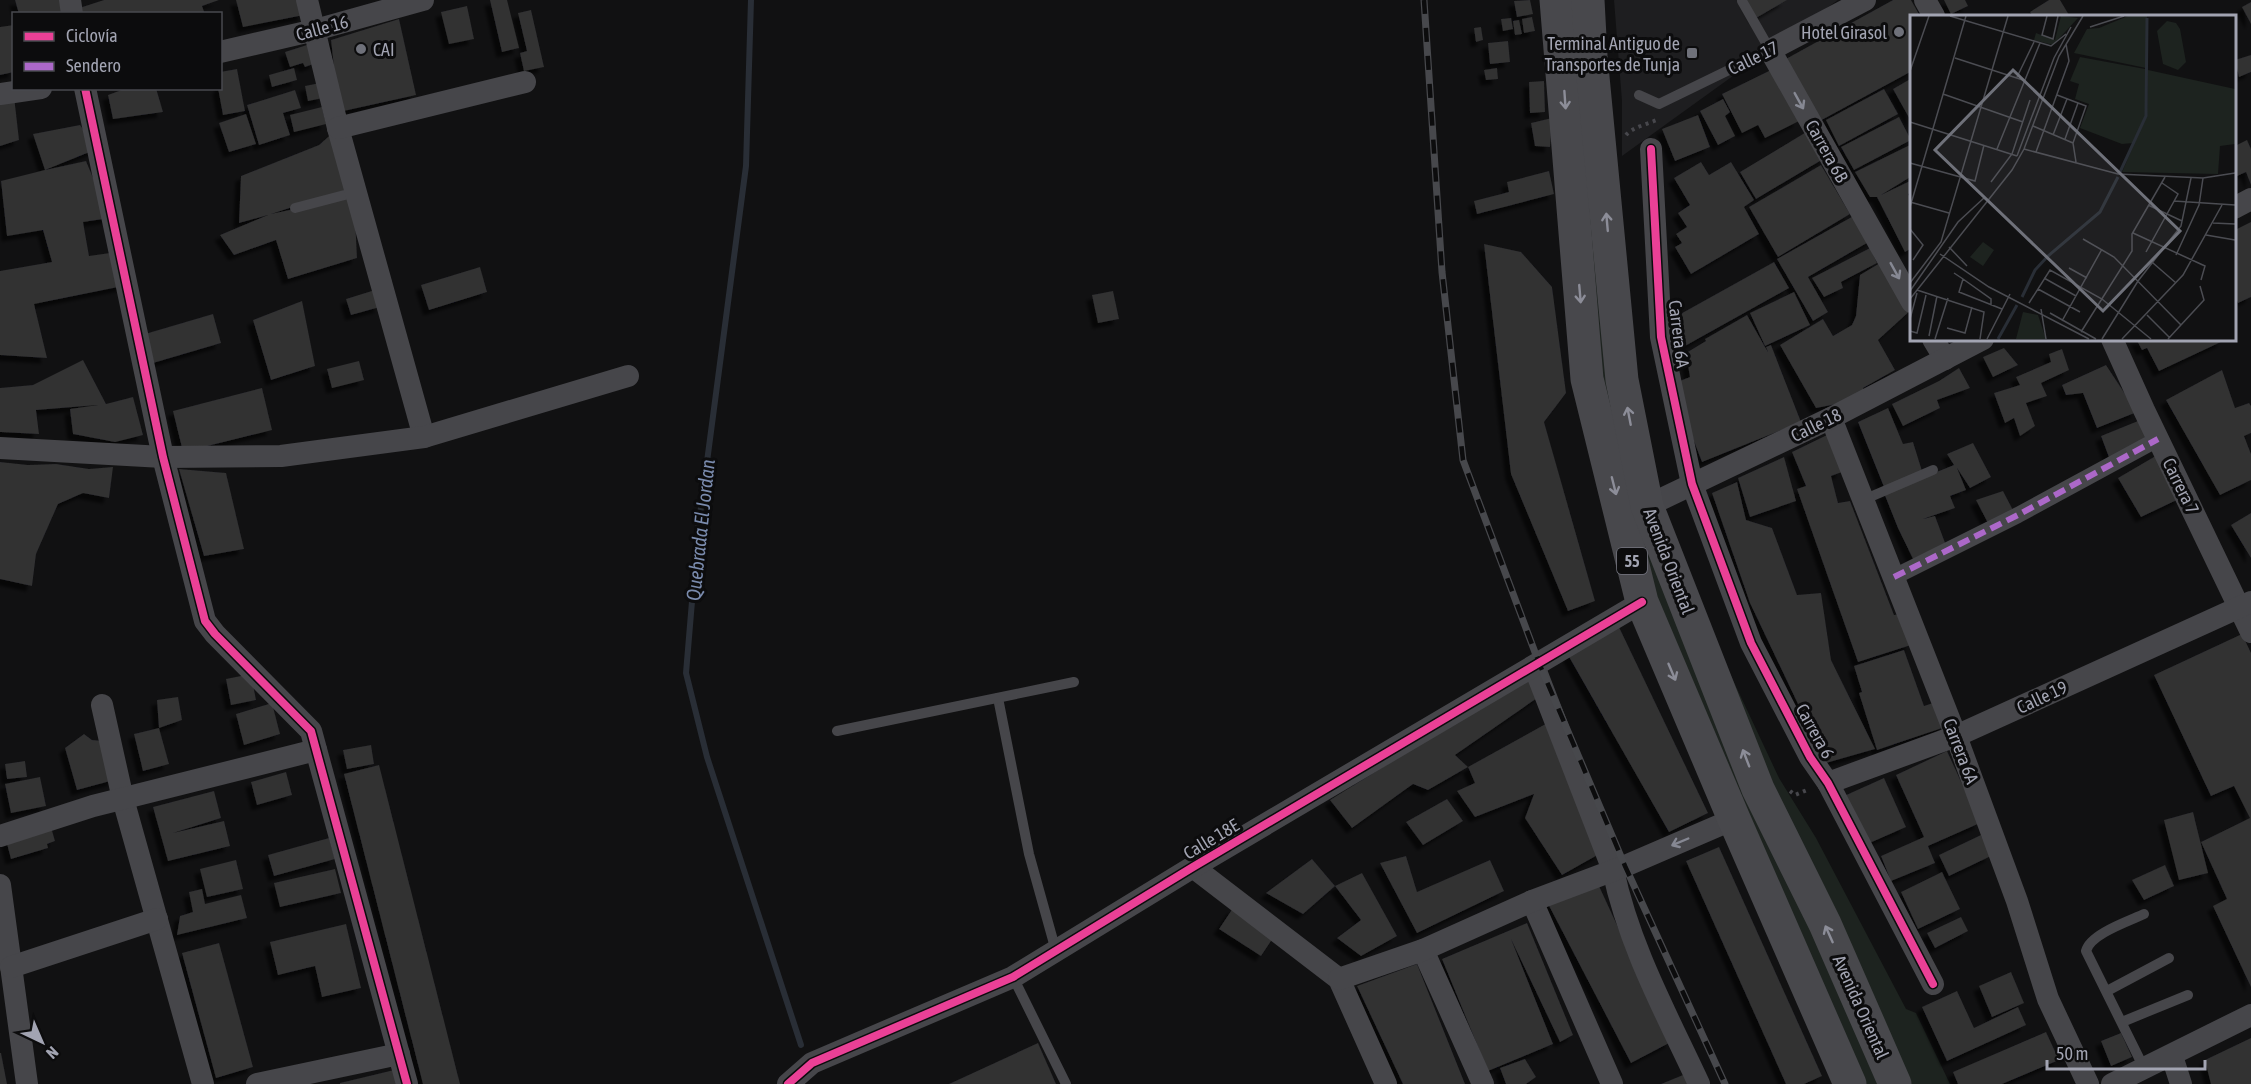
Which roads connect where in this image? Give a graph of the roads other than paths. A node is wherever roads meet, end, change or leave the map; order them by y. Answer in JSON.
{"nodes":[{"id":1,"x":308,"y":0,"type":"edge"},
{"id":2,"x":423,"y":0,"type":"edge"},
{"id":3,"x":1865,"y":0,"type":"edge"},
{"id":4,"x":1925,"y":0,"type":"edge"},
{"id":5,"x":1742,"y":1,"type":"edge"},
{"id":6,"x":1573,"y":8,"type":"edge"},
{"id":7,"x":1933,"y":15,"type":"edge"},
{"id":8,"x":315,"y":30,"type":"junction"},
{"id":9,"x":1770,"y":50,"type":"junction"},
{"id":10,"x":222,"y":52,"type":"edge"},
{"id":11,"x":525,"y":82,"type":"dead end"},
{"id":12,"x":27,"y":90,"type":"edge"},
{"id":13,"x":85,"y":90,"type":"edge"},
{"id":14,"x":0,"y":94,"type":"edge"},
{"id":15,"x":1639,"y":95,"type":"dead end"},
{"id":16,"x":338,"y":128,"type":"junction"},
{"id":17,"x":1651,"y":149,"type":"dead end"},
{"id":18,"x":356,"y":192,"type":"junction"},
{"id":19,"x":2251,"y":199,"type":"edge"},
{"id":20,"x":2236,"y":207,"type":"edge"},
{"id":21,"x":295,"y":208,"type":"dead end"},
{"id":22,"x":1910,"y":298,"type":"edge"},
{"id":23,"x":1934,"y":340,"type":"edge"},
{"id":24,"x":1981,"y":340,"type":"edge"},
{"id":25,"x":2112,"y":340,"type":"edge"},
{"id":26,"x":1944,"y":360,"type":"junction"},
{"id":27,"x":628,"y":376,"type":"dead end"},
{"id":28,"x":1831,"y":418,"type":"junction"},
{"id":29,"x":424,"y":437,"type":"junction"},
{"id":30,"x":2158,"y":439,"type":"junction"},
{"id":31,"x":0,"y":448,"type":"edge"},
{"id":32,"x":163,"y":457,"type":"junction"},
{"id":33,"x":1933,"y":470,"type":"dead end"},
{"id":34,"x":1692,"y":484,"type":"junction"},
{"id":35,"x":1863,"y":501,"type":"junction"},
{"id":36,"x":1647,"y":506,"type":"junction"},
{"id":37,"x":1894,"y":578,"type":"junction"},
{"id":38,"x":1642,"y":602,"type":"junction"},
{"id":39,"x":2245,"y":604,"type":"edge"},
{"id":40,"x":2251,"y":632,"type":"edge"},
{"id":41,"x":1534,"y":666,"type":"junction"},
{"id":42,"x":1074,"y":682,"type":"dead end"},
{"id":43,"x":998,"y":698,"type":"junction"},
{"id":44,"x":102,"y":705,"type":"dead end"},
{"id":45,"x":837,"y":731,"type":"dead end"},
{"id":46,"x":1956,"y":736,"type":"junction"},
{"id":47,"x":316,"y":750,"type":"junction"},
{"id":48,"x":1828,"y":783,"type":"junction"},
{"id":49,"x":123,"y":799,"type":"junction"},
{"id":50,"x":1734,"y":819,"type":"junction"},
{"id":51,"x":0,"y":836,"type":"edge"},
{"id":52,"x":1193,"y":867,"type":"junction"},
{"id":53,"x":1613,"y":870,"type":"junction"},
{"id":54,"x":0,"y":885,"type":"edge"},
{"id":55,"x":1532,"y":901,"type":"junction"},
{"id":56,"x":2144,"y":914,"type":"dead end"},
{"id":57,"x":157,"y":920,"type":"junction"},
{"id":58,"x":1423,"y":950,"type":"junction"},
{"id":59,"x":1056,"y":951,"type":"junction"},
{"id":60,"x":2169,"y":958,"type":"dead end"},
{"id":61,"x":11,"y":967,"type":"junction"},
{"id":62,"x":1013,"y":977,"type":"junction"},
{"id":63,"x":1340,"y":979,"type":"junction"},
{"id":64,"x":1934,"y":984,"type":"dead end"},
{"id":65,"x":2107,"y":991,"type":"junction"},
{"id":66,"x":2188,"y":995,"type":"dead end"},
{"id":67,"x":2251,"y":1015,"type":"edge"},
{"id":68,"x":2122,"y":1022,"type":"junction"},
{"id":69,"x":399,"y":1054,"type":"junction"},
{"id":70,"x":2172,"y":1056,"type":"junction"},
{"id":71,"x":2144,"y":1068,"type":"junction"},
{"id":72,"x":27,"y":1084,"type":"edge"},
{"id":73,"x":203,"y":1084,"type":"edge"},
{"id":74,"x":257,"y":1084,"type":"edge"},
{"id":75,"x":407,"y":1084,"type":"edge"},
{"id":76,"x":788,"y":1084,"type":"edge"},
{"id":77,"x":1066,"y":1084,"type":"edge"},
{"id":78,"x":1386,"y":1084,"type":"edge"},
{"id":79,"x":1483,"y":1084,"type":"edge"},
{"id":80,"x":1612,"y":1084,"type":"edge"},
{"id":81,"x":1699,"y":1084,"type":"edge"},
{"id":82,"x":1850,"y":1084,"type":"edge"},
{"id":83,"x":1895,"y":1084,"type":"edge"},
{"id":84,"x":2088,"y":1084,"type":"edge"},
{"id":85,"x":2112,"y":1084,"type":"edge"},
{"id":86,"x":2181,"y":1084,"type":"edge"}],
"edges":[{"from":1,"to":8,"type":"street"},
{"from":2,"to":8,"type":"street","name":"Calle 16"},
{"from":3,"to":9,"type":"street","name":"Calle 17"},
{"from":4,"to":7,"type":"street"},
{"from":5,"to":9,"type":"lane","name":"Carrera 6B"},
{"from":36,"to":6,"type":"main road","name":"Avenida Oriental","number":"55","one_way":true},
{"from":6,"to":38,"type":"main road","name":"Avenida Oriental","number":"55","one_way":true},
{"from":8,"to":10,"type":"street","name":"Calle 16"},
{"from":8,"to":16,"type":"street"},
{"from":9,"to":15,"type":"lane","name":"Calle 17"},
{"from":9,"to":22,"type":"street","name":"Carrera 6B","one_way":true},
{"from":11,"to":16,"type":"street"},
{"from":12,"to":14,"type":"street"},
{"from":13,"to":32,"type":"street"},
{"from":16,"to":18,"type":"street"},
{"from":17,"to":34,"type":"street","name":"Carrera 6A"},
{"from":18,"to":21,"type":"lane"},
{"from":18,"to":29,"type":"street"},
{"from":19,"to":20,"type":"street"},
{"from":23,"to":26,"type":"street"},
{"from":24,"to":26,"type":"street","name":"Calle 18"},
{"from":25,"to":30,"type":"street","name":"Carrera 7"},
{"from":26,"to":28,"type":"street","name":"Calle 18"},
{"from":27,"to":29,"type":"street"},
{"from":28,"to":34,"type":"street","name":"Calle 18"},
{"from":28,"to":35,"type":"street","name":"Carrera 6A"},
{"from":29,"to":32,"type":"street"},
{"from":30,"to":37,"type":"street"},
{"from":30,"to":39,"type":"street","name":"Carrera 7"},
{"from":31,"to":32,"type":"street"},
{"from":32,"to":47,"type":"street"},
{"from":33,"to":35,"type":"lane"},
{"from":34,"to":36,"type":"street","name":"Calle 18"},
{"from":34,"to":48,"type":"street","name":"Carrera 6"},
{"from":35,"to":37,"type":"street","name":"Carrera 6A"},
{"from":83,"to":36,"type":"main road","name":"Avenida Oriental","number":"55","one_way":true},
{"from":37,"to":46,"type":"street","name":"Carrera 6A"},
{"from":38,"to":41,"type":"street","name":"Calle 18E"},
{"from":38,"to":50,"type":"main road","name":"Avenida Oriental","number":"55","one_way":true},
{"from":39,"to":40,"type":"street","name":"Carrera 7"},
{"from":39,"to":46,"type":"street","name":"Calle 19"},
{"from":41,"to":52,"type":"street","name":"Calle 18E"},
{"from":41,"to":53,"type":"street"},
{"from":42,"to":43,"type":"lane"},
{"from":43,"to":45,"type":"lane"},
{"from":43,"to":59,"type":"lane"},
{"from":44,"to":49,"type":"street"},
{"from":46,"to":48,"type":"street","name":"Calle 19"},
{"from":46,"to":84,"type":"street","name":"Carrera 6A"},
{"from":47,"to":49,"type":"street"},
{"from":47,"to":69,"type":"street"},
{"from":48,"to":64,"type":"street","name":"Carrera 6"},
{"from":49,"to":51,"type":"street"},
{"from":49,"to":57,"type":"street"},
{"from":50,"to":53,"type":"street","one_way":true},
{"from":50,"to":82,"type":"main road","name":"Avenida Oriental","number":"55"},
{"from":52,"to":59,"type":"street","name":"Calle 18E"},
{"from":52,"to":63,"type":"street"},
{"from":53,"to":55,"type":"street"},
{"from":53,"to":81,"type":"street"},
{"from":54,"to":61,"type":"street"},
{"from":55,"to":58,"type":"street"},
{"from":55,"to":80,"type":"street"},
{"from":56,"to":65,"type":"lane"},
{"from":57,"to":61,"type":"street"},
{"from":57,"to":73,"type":"street"},
{"from":58,"to":63,"type":"street"},
{"from":58,"to":79,"type":"street"},
{"from":59,"to":62,"type":"street","name":"Calle 18E"},
{"from":60,"to":65,"type":"lane"},
{"from":61,"to":72,"type":"street"},
{"from":62,"to":76,"type":"street","name":"Calle 18E"},
{"from":62,"to":77,"type":"lane"},
{"from":63,"to":78,"type":"street"},
{"from":65,"to":68,"type":"lane"},
{"from":66,"to":68,"type":"lane"},
{"from":67,"to":70,"type":"street"},
{"from":68,"to":71,"type":"lane"},
{"from":69,"to":74,"type":"street"},
{"from":69,"to":75,"type":"street"},
{"from":70,"to":71,"type":"street"},
{"from":70,"to":86,"type":"street"},
{"from":71,"to":85,"type":"street"}]}
